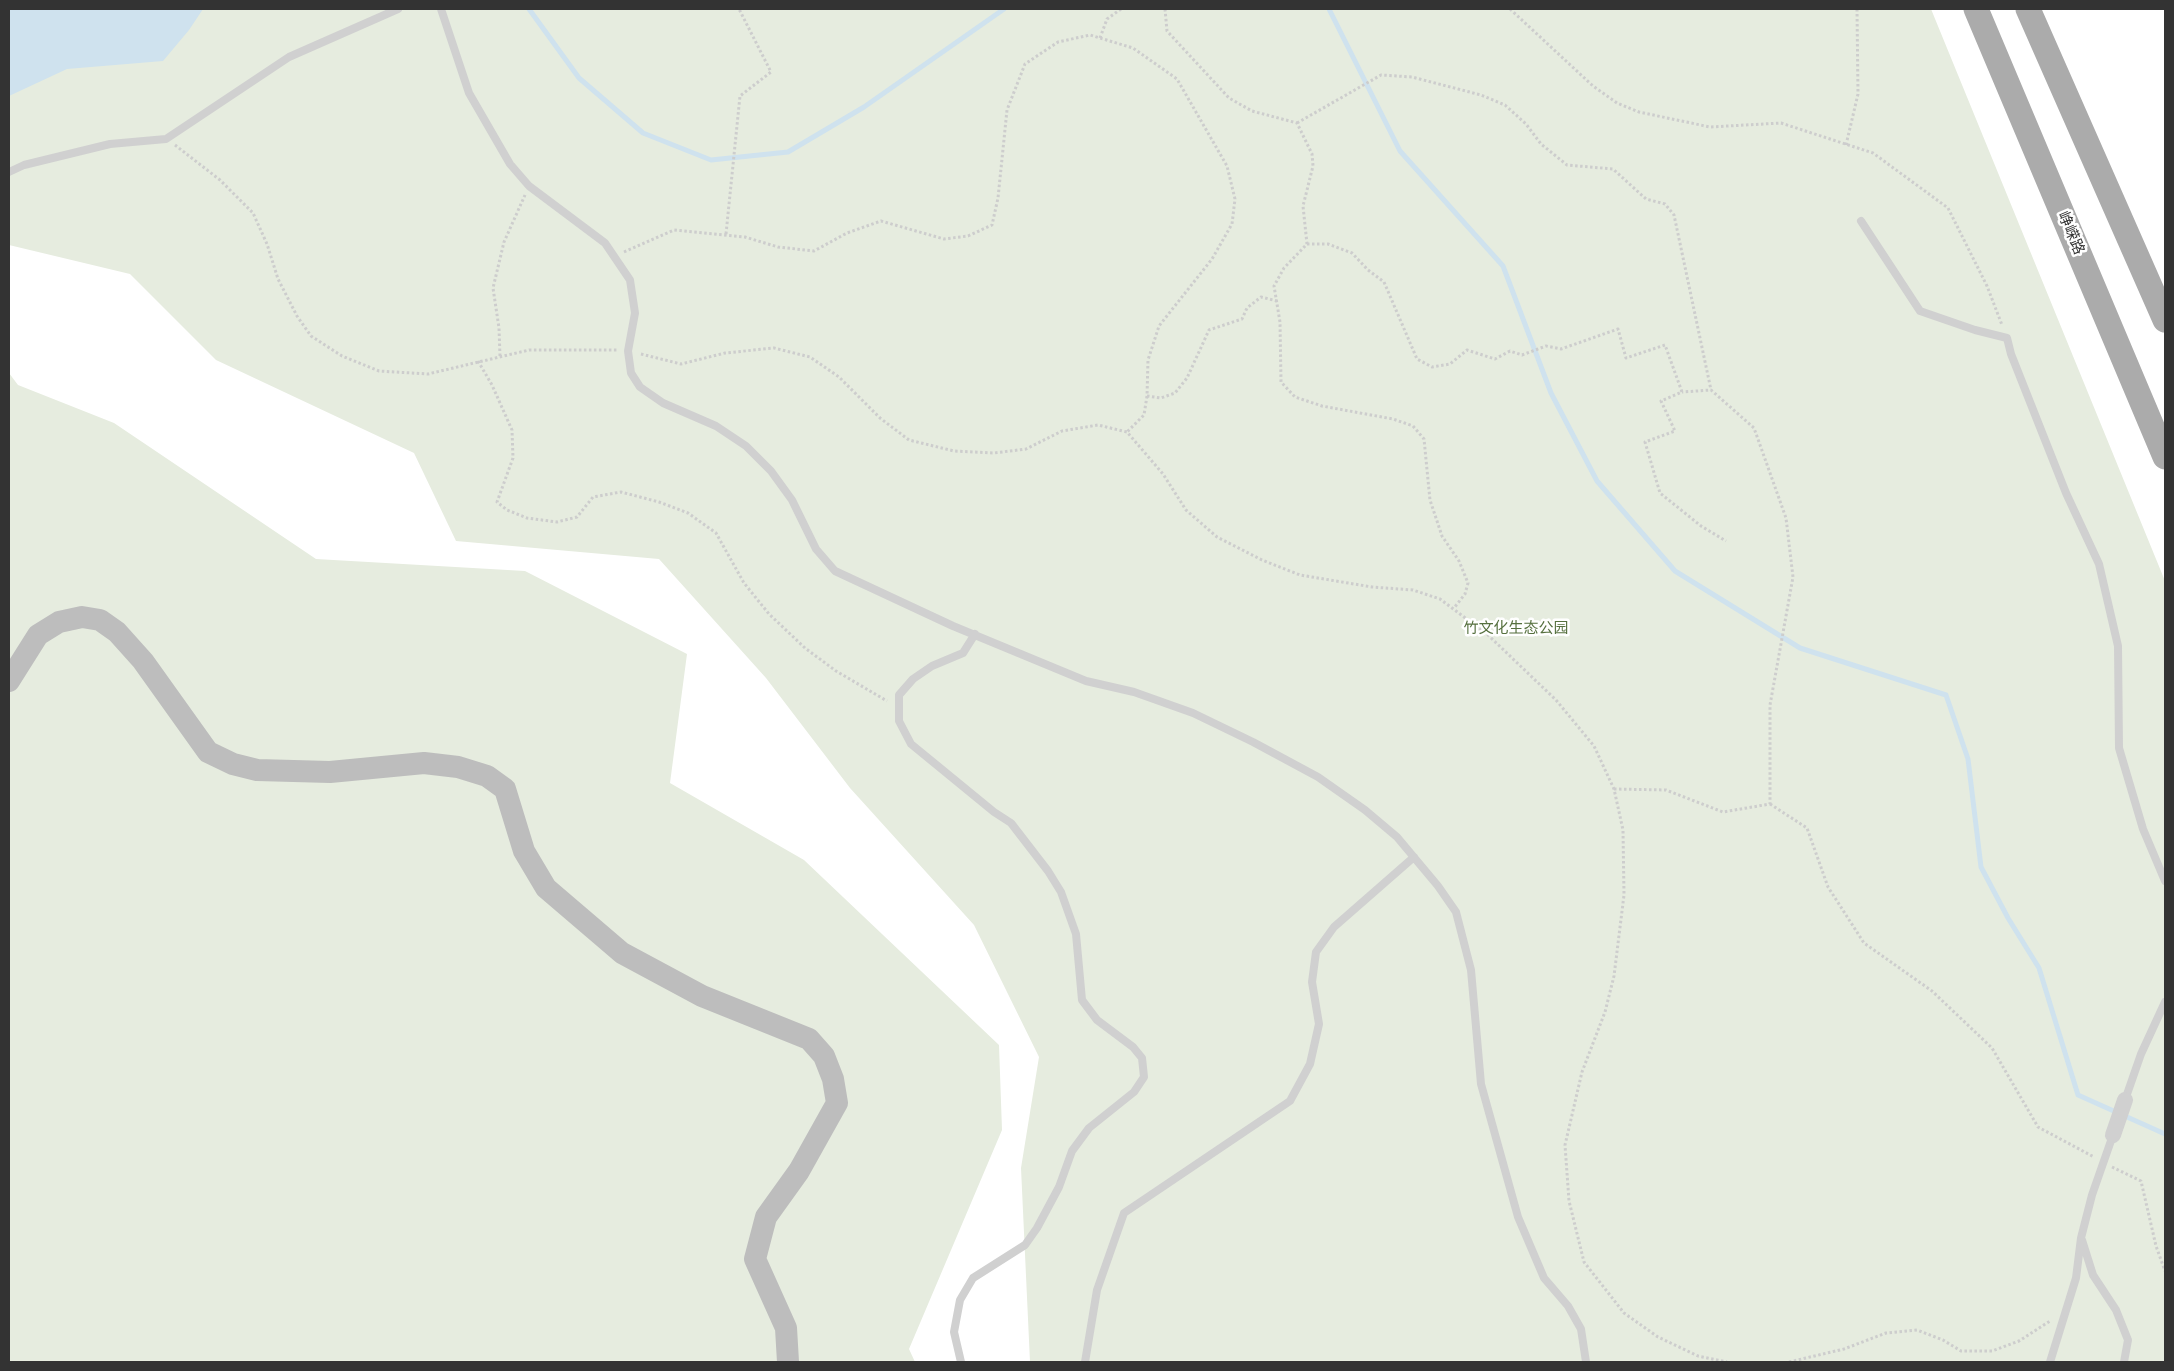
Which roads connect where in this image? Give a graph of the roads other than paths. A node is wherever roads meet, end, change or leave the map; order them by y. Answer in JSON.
{"nodes":[{"id":1,"x":398,"y":9,"type":"edge"},
{"id":2,"x":441,"y":9,"type":"edge"},
{"id":3,"x":1976,"y":9,"type":"edge"},
{"id":4,"x":2028,"y":9,"type":"edge"},
{"id":5,"x":9,"y":172,"type":"edge"},
{"id":6,"x":1861,"y":221,"type":"dead end"},
{"id":7,"x":2165,"y":320,"type":"edge"},
{"id":8,"x":2165,"y":457,"type":"edge"},
{"id":9,"x":975,"y":634,"type":"junction"},
{"id":10,"x":9,"y":681,"type":"edge"},
{"id":11,"x":1414,"y":857,"type":"junction"},
{"id":12,"x":2165,"y":881,"type":"edge"},
{"id":13,"x":2165,"y":1002,"type":"edge"},
{"id":14,"x":2125,"y":1100,"type":"joint"},
{"id":15,"x":2113,"y":1135,"type":"joint"},
{"id":16,"x":2081,"y":1238,"type":"junction"},
{"id":17,"x":788,"y":1362,"type":"edge"},
{"id":18,"x":961,"y":1362,"type":"edge"},
{"id":19,"x":1085,"y":1362,"type":"edge"},
{"id":20,"x":1586,"y":1362,"type":"edge"},
{"id":21,"x":2050,"y":1362,"type":"edge"},
{"id":22,"x":2124,"y":1362,"type":"edge"}],
"edges":[{"from":1,"to":5,"type":"lane"},
{"from":2,"to":9,"type":"lane"},
{"from":3,"to":8,"type":"main road","name":"峥嵘路"},
{"from":4,"to":7,"type":"main road"},
{"from":6,"to":12,"type":"lane"},
{"from":9,"to":11,"type":"lane"},
{"from":9,"to":18,"type":"lane"},
{"from":10,"to":17,"type":"street"},
{"from":11,"to":19,"type":"lane"},
{"from":11,"to":20,"type":"lane"},
{"from":13,"to":14,"type":"lane"},
{"from":14,"to":15,"type":"street"},
{"from":15,"to":16,"type":"lane"},
{"from":16,"to":21,"type":"lane"},
{"from":16,"to":22,"type":"lane"}]}
